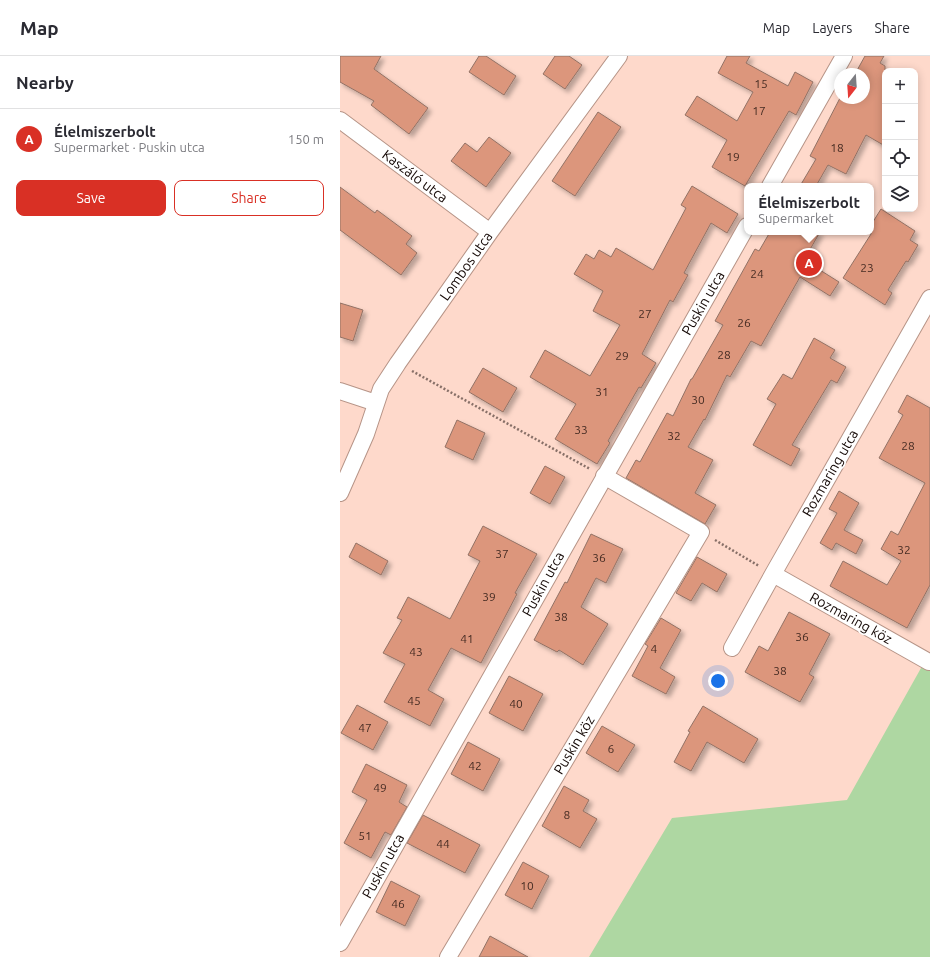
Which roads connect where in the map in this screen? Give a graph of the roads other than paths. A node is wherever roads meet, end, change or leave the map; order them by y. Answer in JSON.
{"nodes":[{"id":1,"x":619,"y":56,"type":"edge"},
{"id":2,"x":837,"y":58,"type":"edge"},
{"id":3,"x":340,"y":120,"type":"edge"},
{"id":4,"x":772,"y":183,"type":"edge"},
{"id":5,"x":744,"y":231,"type":"edge"},
{"id":6,"x":490,"y":232,"type":"junction"},
{"id":7,"x":930,"y":298,"type":"edge"},
{"id":8,"x":340,"y":391,"type":"edge"},
{"id":9,"x":376,"y":403,"type":"junction"},
{"id":10,"x":604,"y":476,"type":"junction"},
{"id":11,"x":340,"y":493,"type":"edge"},
{"id":12,"x":773,"y":574,"type":"junction"},
{"id":13,"x":732,"y":648,"type":"dead end"},
{"id":14,"x":928,"y":662,"type":"dead end"},
{"id":15,"x":340,"y":943,"type":"edge"},
{"id":16,"x":448,"y":957,"type":"edge"}],
"edges":[{"from":1,"to":6,"type":"street","name":"Lombos utca"},
{"from":2,"to":4,"type":"street"},
{"from":3,"to":6,"type":"street","name":"Kaszáló utca"},
{"from":5,"to":10,"type":"street","name":"Puskin utca"},
{"from":6,"to":9,"type":"street","name":"Lombos utca"},
{"from":7,"to":12,"type":"street","name":"Rozmaring utca"},
{"from":8,"to":9,"type":"street"},
{"from":9,"to":11,"type":"street","name":"Lombos utca"},
{"from":10,"to":15,"type":"street","name":"Puskin utca"},
{"from":10,"to":16,"type":"street","name":"Puskin köz"},
{"from":12,"to":13,"type":"street","name":"Rozmaring utca"},
{"from":12,"to":14,"type":"street","name":"Rozmaring köz"}]}
